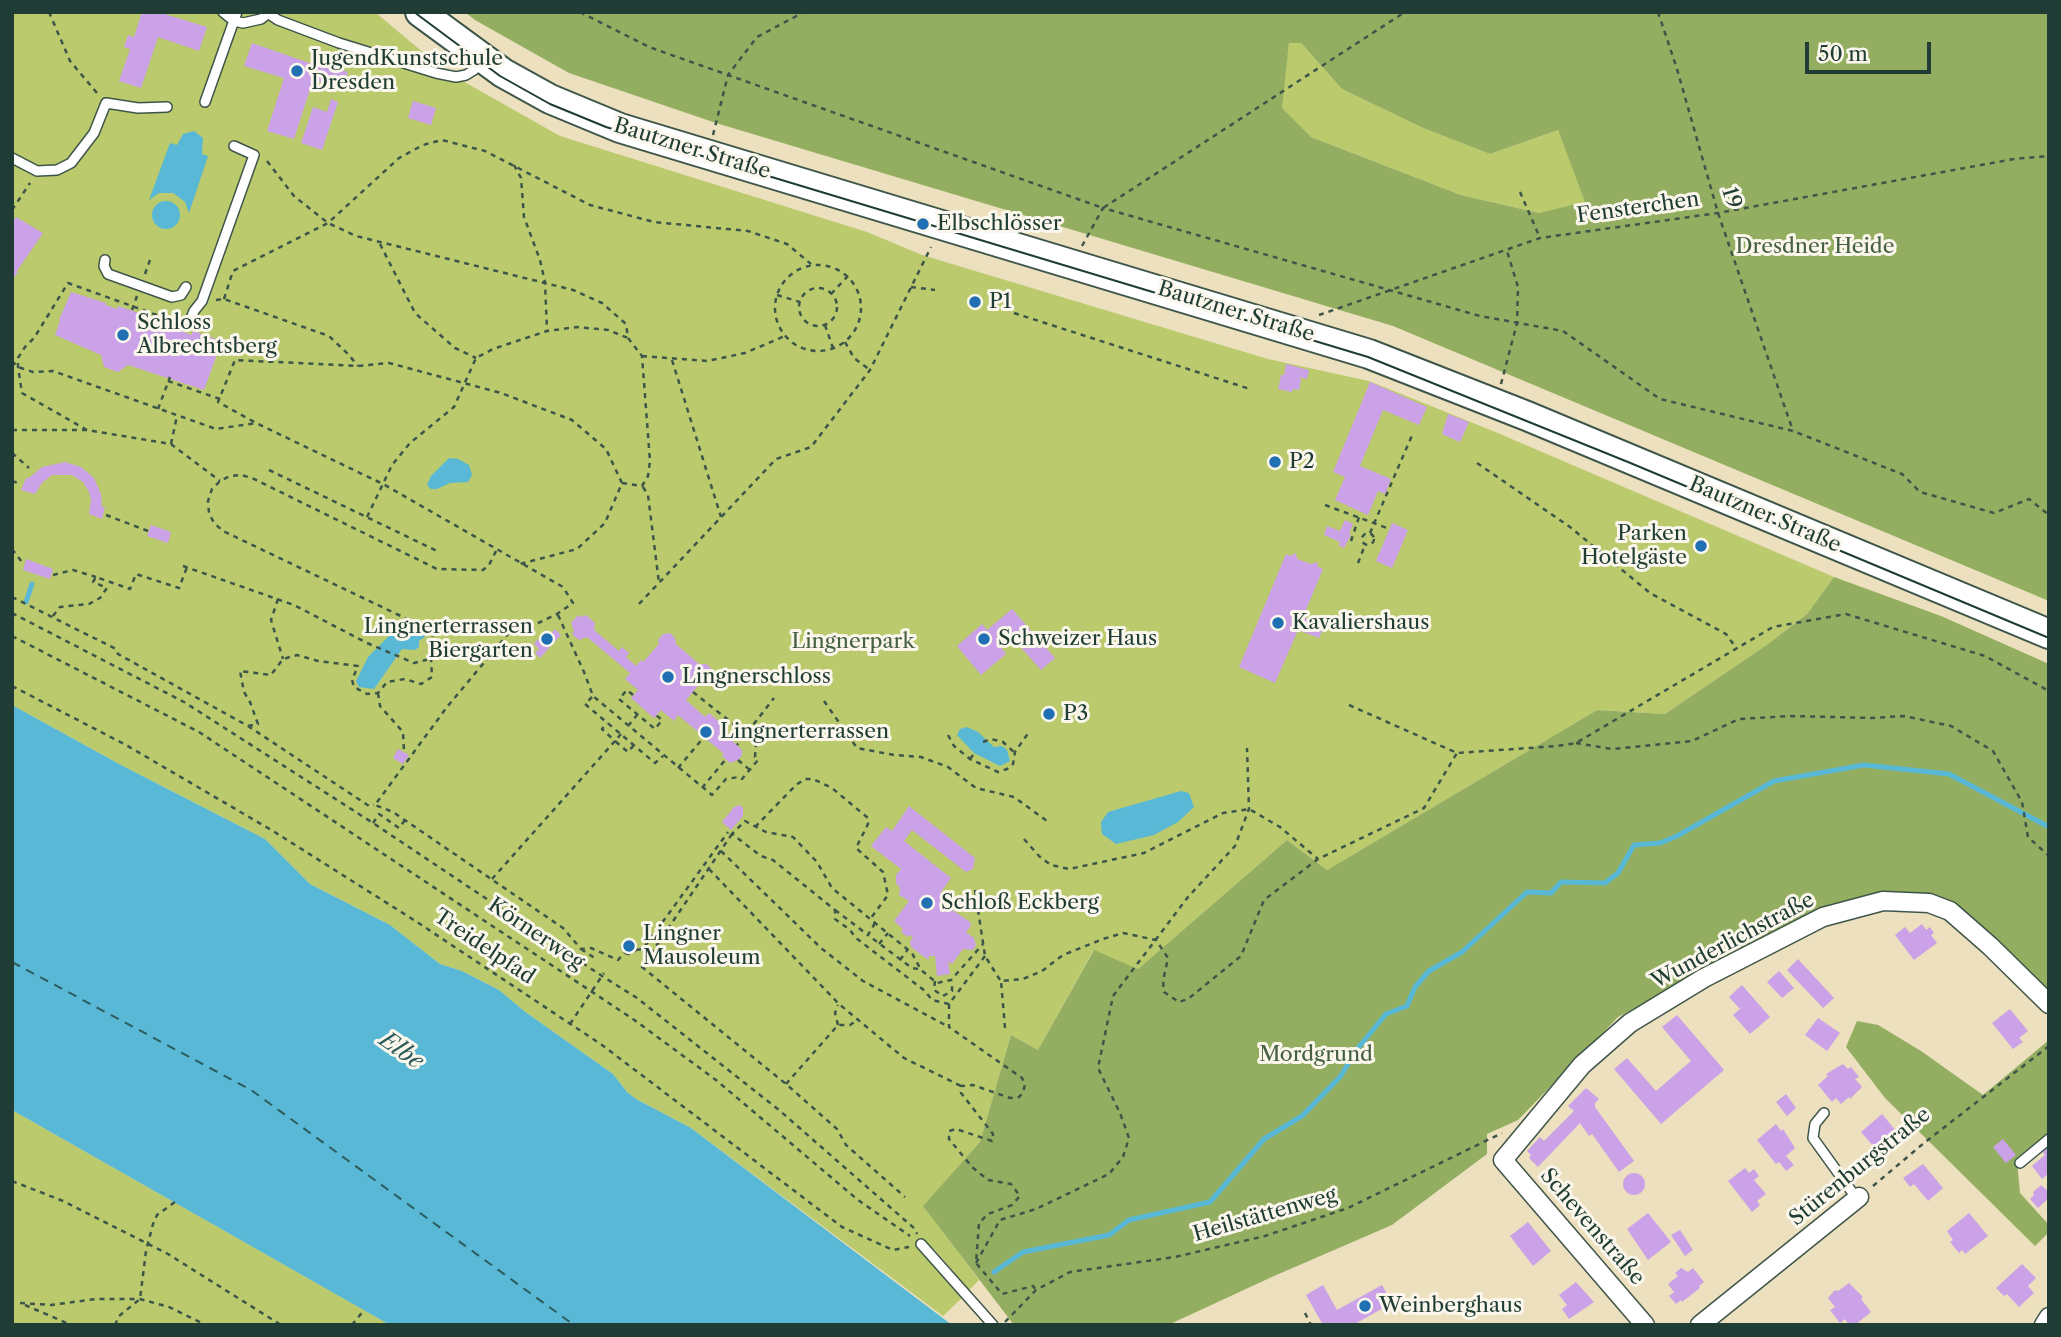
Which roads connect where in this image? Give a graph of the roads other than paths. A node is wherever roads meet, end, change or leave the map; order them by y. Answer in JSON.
{"nodes":[{"id":1,"x":223,"y":12,"type":"edge"},
{"id":2,"x":420,"y":12,"type":"edge"},
{"id":3,"x":269,"y":13,"type":"edge"},
{"id":4,"x":236,"y":17,"type":"edge"},
{"id":5,"x":482,"y":60,"type":"junction"},
{"id":6,"x":205,"y":102,"type":"dead end"},
{"id":7,"x":167,"y":107,"type":"dead end"},
{"id":8,"x":234,"y":146,"type":"dead end"},
{"id":9,"x":12,"y":158,"type":"edge"},
{"id":10,"x":105,"y":260,"type":"dead end"},
{"id":11,"x":186,"y":287,"type":"dead end"},
{"id":12,"x":189,"y":323,"type":"road end"},
{"id":13,"x":2049,"y":634,"type":"edge"},
{"id":14,"x":2049,"y":1004,"type":"edge"},
{"id":15,"x":1824,"y":1113,"type":"dead end"},
{"id":16,"x":2049,"y":1139,"type":"edge"},
{"id":17,"x":1503,"y":1160,"type":"joint"},
{"id":18,"x":2020,"y":1163,"type":"dead end"},
{"id":19,"x":1858,"y":1198,"type":"joint"},
{"id":20,"x":921,"y":1244,"type":"road end"},
{"id":21,"x":2049,"y":1317,"type":"edge"},
{"id":22,"x":993,"y":1325,"type":"edge"},
{"id":23,"x":1646,"y":1325,"type":"edge"},
{"id":24,"x":1700,"y":1325,"type":"edge"},
{"id":25,"x":2044,"y":1325,"type":"edge"}],
"edges":[{"from":1,"to":4,"type":"lane"},
{"from":2,"to":5,"type":"main road","name":"Bautzner Straße"},
{"from":3,"to":4,"type":"lane"},
{"from":3,"to":5,"type":"lane"},
{"from":4,"to":6,"type":"lane"},
{"from":5,"to":13,"type":"main road","name":"Bautzner Straße"},
{"from":7,"to":9,"type":"lane"},
{"from":8,"to":12,"type":"lane"},
{"from":10,"to":11,"type":"lane"},
{"from":14,"to":17,"type":"street","name":"Wunderlichstraße"},
{"from":15,"to":19,"type":"lane"},
{"from":16,"to":18,"type":"lane"},
{"from":17,"to":23,"type":"street","name":"Schevenstraße"},
{"from":19,"to":24,"type":"street","name":"Stürenburgstraße"},
{"from":20,"to":22,"type":"lane"},
{"from":21,"to":25,"type":"street"}]}
